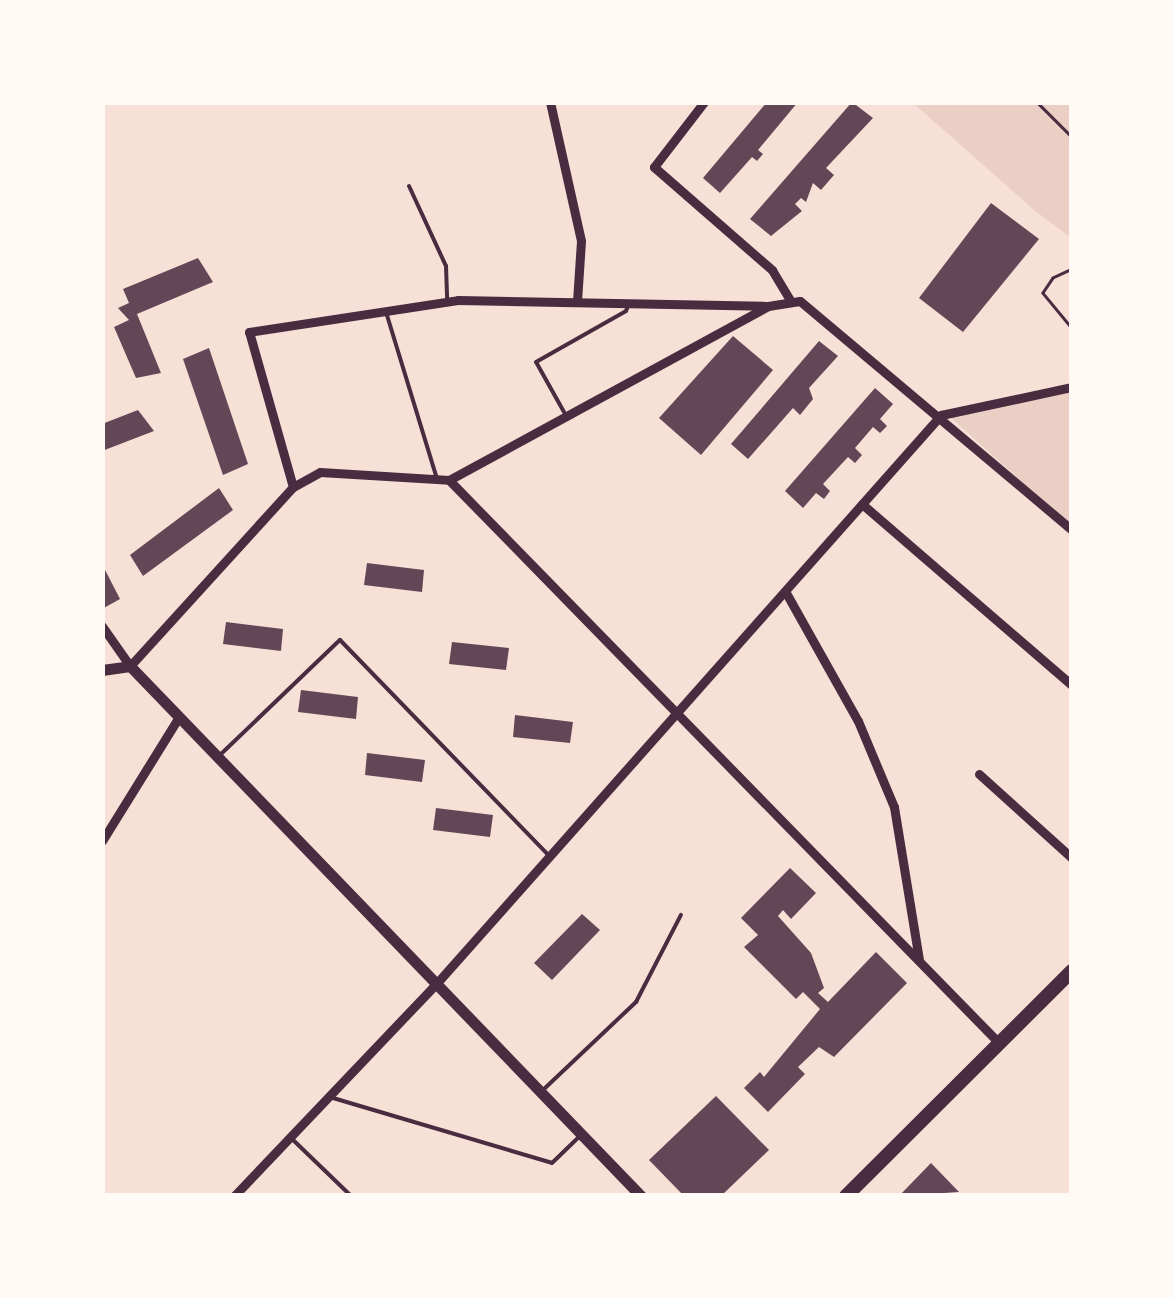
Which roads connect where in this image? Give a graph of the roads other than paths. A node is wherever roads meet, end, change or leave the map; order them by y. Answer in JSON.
{"nodes":[{"id":1,"x":550,"y":102,"type":"edge"},
{"id":2,"x":704,"y":102,"type":"edge"},
{"id":3,"x":410,"y":186,"type":"dead end"},
{"id":4,"x":447,"y":302,"type":"junction"},
{"id":5,"x":577,"y":302,"type":"junction"},
{"id":6,"x":791,"y":302,"type":"junction"},
{"id":7,"x":628,"y":303,"type":"junction"},
{"id":8,"x":768,"y":306,"type":"junction"},
{"id":9,"x":386,"y":311,"type":"junction"},
{"id":10,"x":1072,"y":386,"type":"edge"},
{"id":11,"x":941,"y":415,"type":"junction"},
{"id":12,"x":566,"y":416,"type":"junction"},
{"id":13,"x":436,"y":480,"type":"junction"},
{"id":14,"x":448,"y":480,"type":"junction"},
{"id":15,"x":293,"y":487,"type":"junction"},
{"id":16,"x":862,"y":504,"type":"junction"},
{"id":17,"x":1072,"y":530,"type":"edge"},
{"id":18,"x":785,"y":591,"type":"junction"},
{"id":19,"x":102,"y":626,"type":"edge"},
{"id":20,"x":130,"y":666,"type":"junction"},
{"id":21,"x":102,"y":670,"type":"edge"},
{"id":22,"x":1072,"y":685,"type":"edge"},
{"id":23,"x":676,"y":714,"type":"junction"},
{"id":24,"x":180,"y":718,"type":"junction"},
{"id":25,"x":218,"y":758,"type":"junction"},
{"id":26,"x":979,"y":774,"type":"dead end"},
{"id":27,"x":102,"y":841,"type":"edge"},
{"id":28,"x":549,"y":856,"type":"junction"},
{"id":29,"x":1072,"y":858,"type":"edge"},
{"id":30,"x":681,"y":915,"type":"dead end"},
{"id":31,"x":919,"y":962,"type":"junction"},
{"id":32,"x":1070,"y":976,"type":"edge"},
{"id":33,"x":436,"y":984,"type":"junction"},
{"id":34,"x":999,"y":1043,"type":"junction"},
{"id":35,"x":541,"y":1092,"type":"junction"},
{"id":36,"x":328,"y":1096,"type":"junction"},
{"id":37,"x":581,"y":1134,"type":"junction"},
{"id":38,"x":290,"y":1137,"type":"junction"},
{"id":39,"x":234,"y":1196,"type":"edge"},
{"id":40,"x":351,"y":1196,"type":"edge"},
{"id":41,"x":641,"y":1196,"type":"edge"},
{"id":42,"x":846,"y":1196,"type":"edge"}],
"edges":[{"from":1,"to":5,"type":"street"},
{"from":2,"to":6,"type":"street"},
{"from":3,"to":4,"type":"lane"},
{"from":4,"to":5,"type":"street"},
{"from":4,"to":9,"type":"street"},
{"from":5,"to":7,"type":"street"},
{"from":6,"to":8,"type":"street"},
{"from":6,"to":11,"type":"street"},
{"from":7,"to":8,"type":"street"},
{"from":7,"to":12,"type":"lane"},
{"from":8,"to":12,"type":"street"},
{"from":9,"to":13,"type":"lane"},
{"from":9,"to":15,"type":"street"},
{"from":10,"to":11,"type":"street"},
{"from":11,"to":16,"type":"street"},
{"from":11,"to":17,"type":"street"},
{"from":12,"to":14,"type":"street"},
{"from":13,"to":14,"type":"street"},
{"from":13,"to":15,"type":"street"},
{"from":14,"to":23,"type":"street"},
{"from":15,"to":20,"type":"street"},
{"from":16,"to":18,"type":"street"},
{"from":16,"to":22,"type":"street"},
{"from":18,"to":23,"type":"street"},
{"from":18,"to":31,"type":"street"},
{"from":19,"to":20,"type":"street"},
{"from":20,"to":21,"type":"street"},
{"from":20,"to":24,"type":"street"},
{"from":23,"to":28,"type":"street"},
{"from":23,"to":31,"type":"street"},
{"from":24,"to":25,"type":"street"},
{"from":24,"to":27,"type":"street"},
{"from":25,"to":28,"type":"lane"},
{"from":25,"to":33,"type":"street"},
{"from":26,"to":29,"type":"street"},
{"from":28,"to":33,"type":"street"},
{"from":30,"to":35,"type":"lane"},
{"from":31,"to":34,"type":"street"},
{"from":32,"to":34,"type":"main road"},
{"from":33,"to":35,"type":"street"},
{"from":33,"to":36,"type":"street"},
{"from":34,"to":42,"type":"main road"},
{"from":35,"to":37,"type":"street"},
{"from":36,"to":37,"type":"lane"},
{"from":36,"to":38,"type":"street"},
{"from":37,"to":41,"type":"street"},
{"from":38,"to":39,"type":"street"},
{"from":38,"to":40,"type":"lane"}]}
